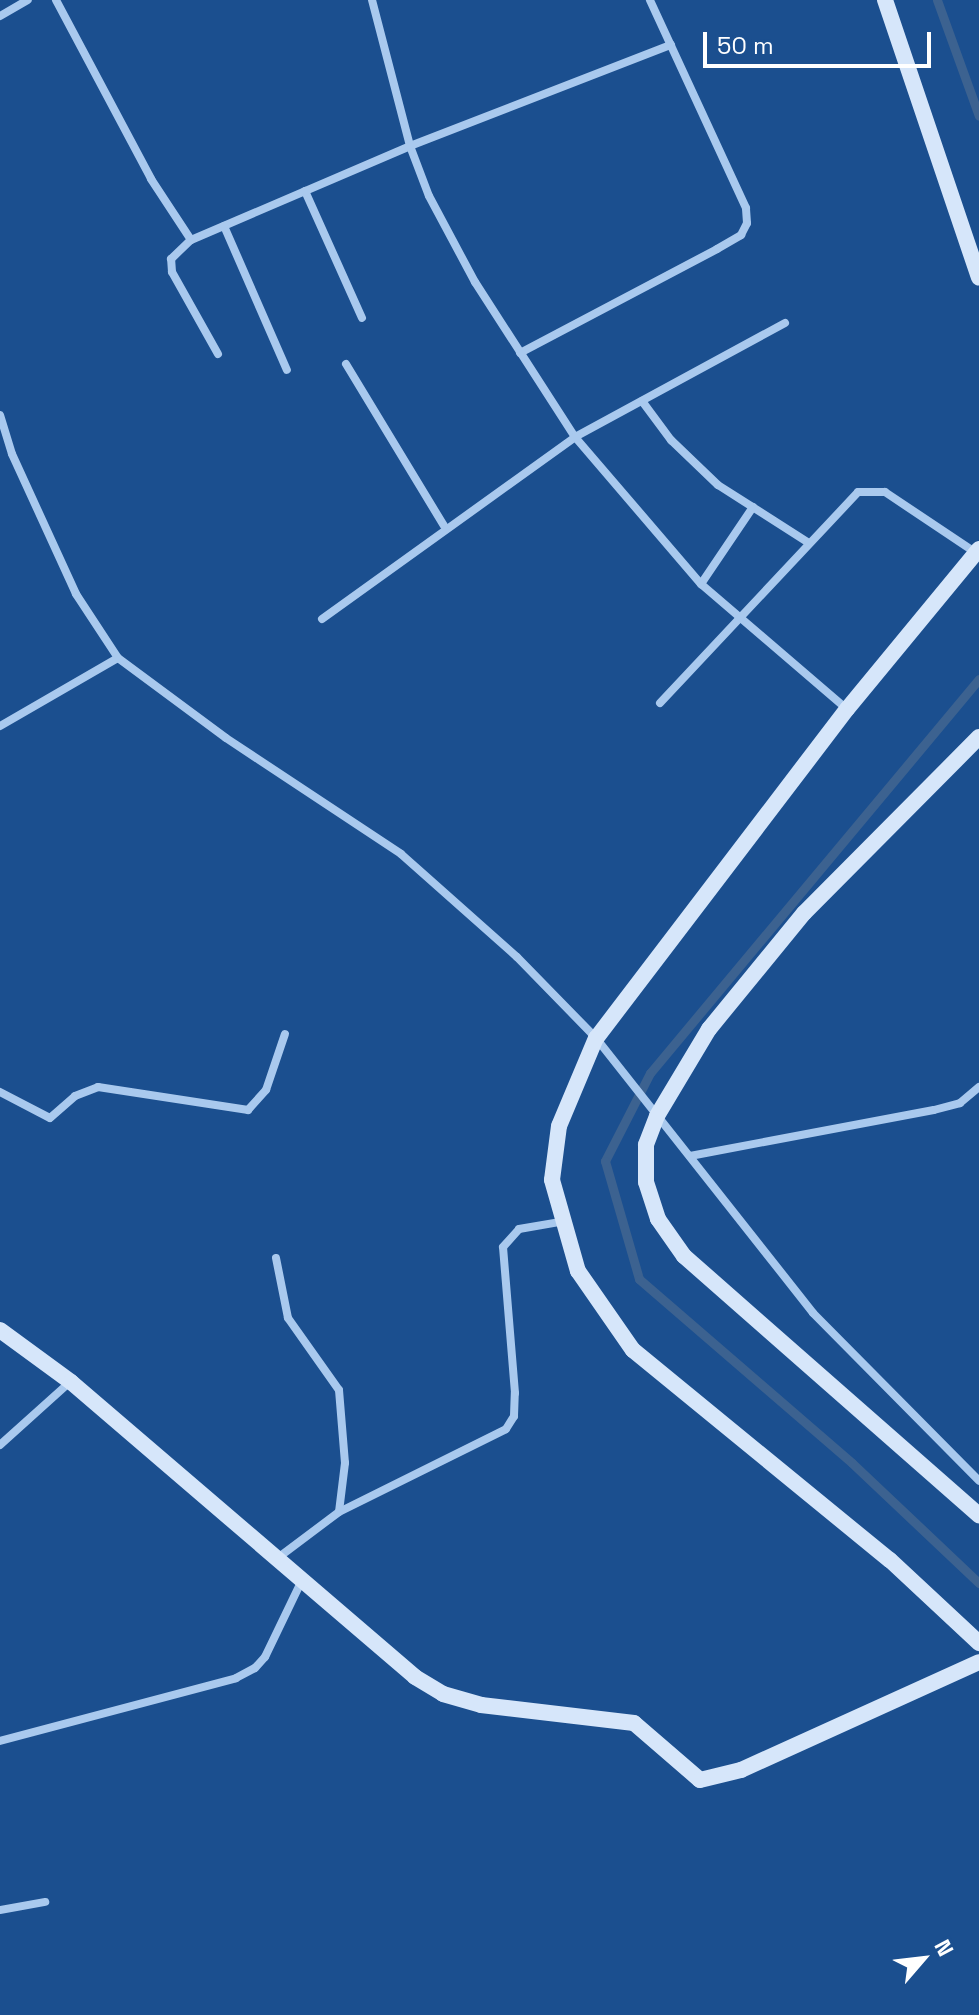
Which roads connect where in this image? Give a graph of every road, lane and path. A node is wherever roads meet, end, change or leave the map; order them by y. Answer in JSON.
{"nodes":[{"id":1,"x":28,"y":0,"type":"edge"},
{"id":2,"x":56,"y":0,"type":"edge"},
{"id":3,"x":372,"y":0,"type":"edge"},
{"id":4,"x":650,"y":0,"type":"edge"},
{"id":5,"x":885,"y":0,"type":"edge"},
{"id":6,"x":0,"y":16,"type":"edge"},
{"id":7,"x":671,"y":45,"type":"junction"},
{"id":8,"x":410,"y":146,"type":"junction"},
{"id":9,"x":305,"y":191,"type":"junction"},
{"id":10,"x":224,"y":226,"type":"junction"},
{"id":11,"x":191,"y":240,"type":"junction"},
{"id":12,"x":979,"y":277,"type":"edge"},
{"id":13,"x":362,"y":318,"type":"dead end"},
{"id":14,"x":785,"y":323,"type":"dead end"},
{"id":15,"x":520,"y":353,"type":"junction"},
{"id":16,"x":218,"y":354,"type":"dead end"},
{"id":17,"x":346,"y":364,"type":"dead end"},
{"id":18,"x":287,"y":370,"type":"dead end"},
{"id":19,"x":642,"y":401,"type":"junction"},
{"id":20,"x":0,"y":415,"type":"edge"},
{"id":21,"x":575,"y":437,"type":"junction"},
{"id":22,"x":753,"y":507,"type":"junction"},
{"id":23,"x":444,"y":526,"type":"junction"},
{"id":24,"x":809,"y":543,"type":"junction"},
{"id":25,"x":978,"y":551,"type":"edge"},
{"id":26,"x":701,"y":584,"type":"junction"},
{"id":27,"x":322,"y":619,"type":"dead end"},
{"id":28,"x":742,"y":619,"type":"junction"},
{"id":29,"x":118,"y":658,"type":"junction"},
{"id":30,"x":660,"y":703,"type":"dead end"},
{"id":31,"x":847,"y":709,"type":"junction"},
{"id":32,"x":0,"y":726,"type":"edge"},
{"id":33,"x":979,"y":737,"type":"edge"},
{"id":34,"x":285,"y":1034,"type":"dead end"},
{"id":35,"x":601,"y":1043,"type":"junction"},
{"id":36,"x":979,"y":1087,"type":"edge"},
{"id":37,"x":0,"y":1092,"type":"edge"},
{"id":38,"x":654,"y":1112,"type":"junction"},
{"id":39,"x":690,"y":1156,"type":"junction"},
{"id":40,"x":560,"y":1222,"type":"junction"},
{"id":41,"x":276,"y":1258,"type":"dead end"},
{"id":42,"x":0,"y":1330,"type":"edge"},
{"id":43,"x":71,"y":1382,"type":"junction"},
{"id":44,"x":0,"y":1445,"type":"edge"},
{"id":45,"x":979,"y":1481,"type":"edge"},
{"id":46,"x":339,"y":1512,"type":"junction"},
{"id":47,"x":979,"y":1515,"type":"edge"},
{"id":48,"x":279,"y":1557,"type":"junction"},
{"id":49,"x":303,"y":1577,"type":"junction"},
{"id":50,"x":979,"y":1643,"type":"edge"},
{"id":51,"x":979,"y":1662,"type":"edge"},
{"id":52,"x":0,"y":1741,"type":"edge"},
{"id":53,"x":45,"y":1902,"type":"dead end"},
{"id":54,"x":0,"y":1910,"type":"edge"}],
"edges":[{"from":1,"to":6,"type":"street"},
{"from":2,"to":11,"type":"street"},
{"from":3,"to":8,"type":"street"},
{"from":4,"to":7,"type":"street"},
{"from":5,"to":12,"type":"street"},
{"from":7,"to":8,"type":"street"},
{"from":7,"to":15,"type":"street"},
{"from":8,"to":9,"type":"street"},
{"from":8,"to":15,"type":"street"},
{"from":9,"to":10,"type":"street"},
{"from":9,"to":13,"type":"street"},
{"from":10,"to":11,"type":"street"},
{"from":10,"to":18,"type":"street"},
{"from":11,"to":16,"type":"street"},
{"from":14,"to":19,"type":"street"},
{"from":15,"to":21,"type":"street"},
{"from":17,"to":23,"type":"street"},
{"from":19,"to":21,"type":"street"},
{"from":19,"to":22,"type":"street"},
{"from":20,"to":29,"type":"street"},
{"from":21,"to":23,"type":"street"},
{"from":21,"to":26,"type":"street"},
{"from":22,"to":24,"type":"street"},
{"from":22,"to":26,"type":"street"},
{"from":23,"to":27,"type":"street"},
{"from":24,"to":25,"type":"street"},
{"from":24,"to":28,"type":"street"},
{"from":25,"to":31,"type":"street"},
{"from":26,"to":28,"type":"street"},
{"from":28,"to":30,"type":"street"},
{"from":28,"to":31,"type":"street"},
{"from":29,"to":32,"type":"street"},
{"from":29,"to":35,"type":"street"},
{"from":31,"to":35,"type":"street"},
{"from":33,"to":38,"type":"street"},
{"from":34,"to":37,"type":"street"},
{"from":35,"to":38,"type":"street"},
{"from":35,"to":40,"type":"street"},
{"from":36,"to":39,"type":"street"},
{"from":38,"to":39,"type":"street"},
{"from":38,"to":47,"type":"street"},
{"from":39,"to":45,"type":"street"},
{"from":40,"to":46,"type":"street"},
{"from":40,"to":50,"type":"street"},
{"from":41,"to":46,"type":"street"},
{"from":42,"to":43,"type":"street"},
{"from":43,"to":44,"type":"street"},
{"from":43,"to":48,"type":"street"},
{"from":46,"to":48,"type":"street"},
{"from":48,"to":49,"type":"street"},
{"from":49,"to":51,"type":"street"},
{"from":49,"to":52,"type":"street"},
{"from":53,"to":54,"type":"street"}]}
